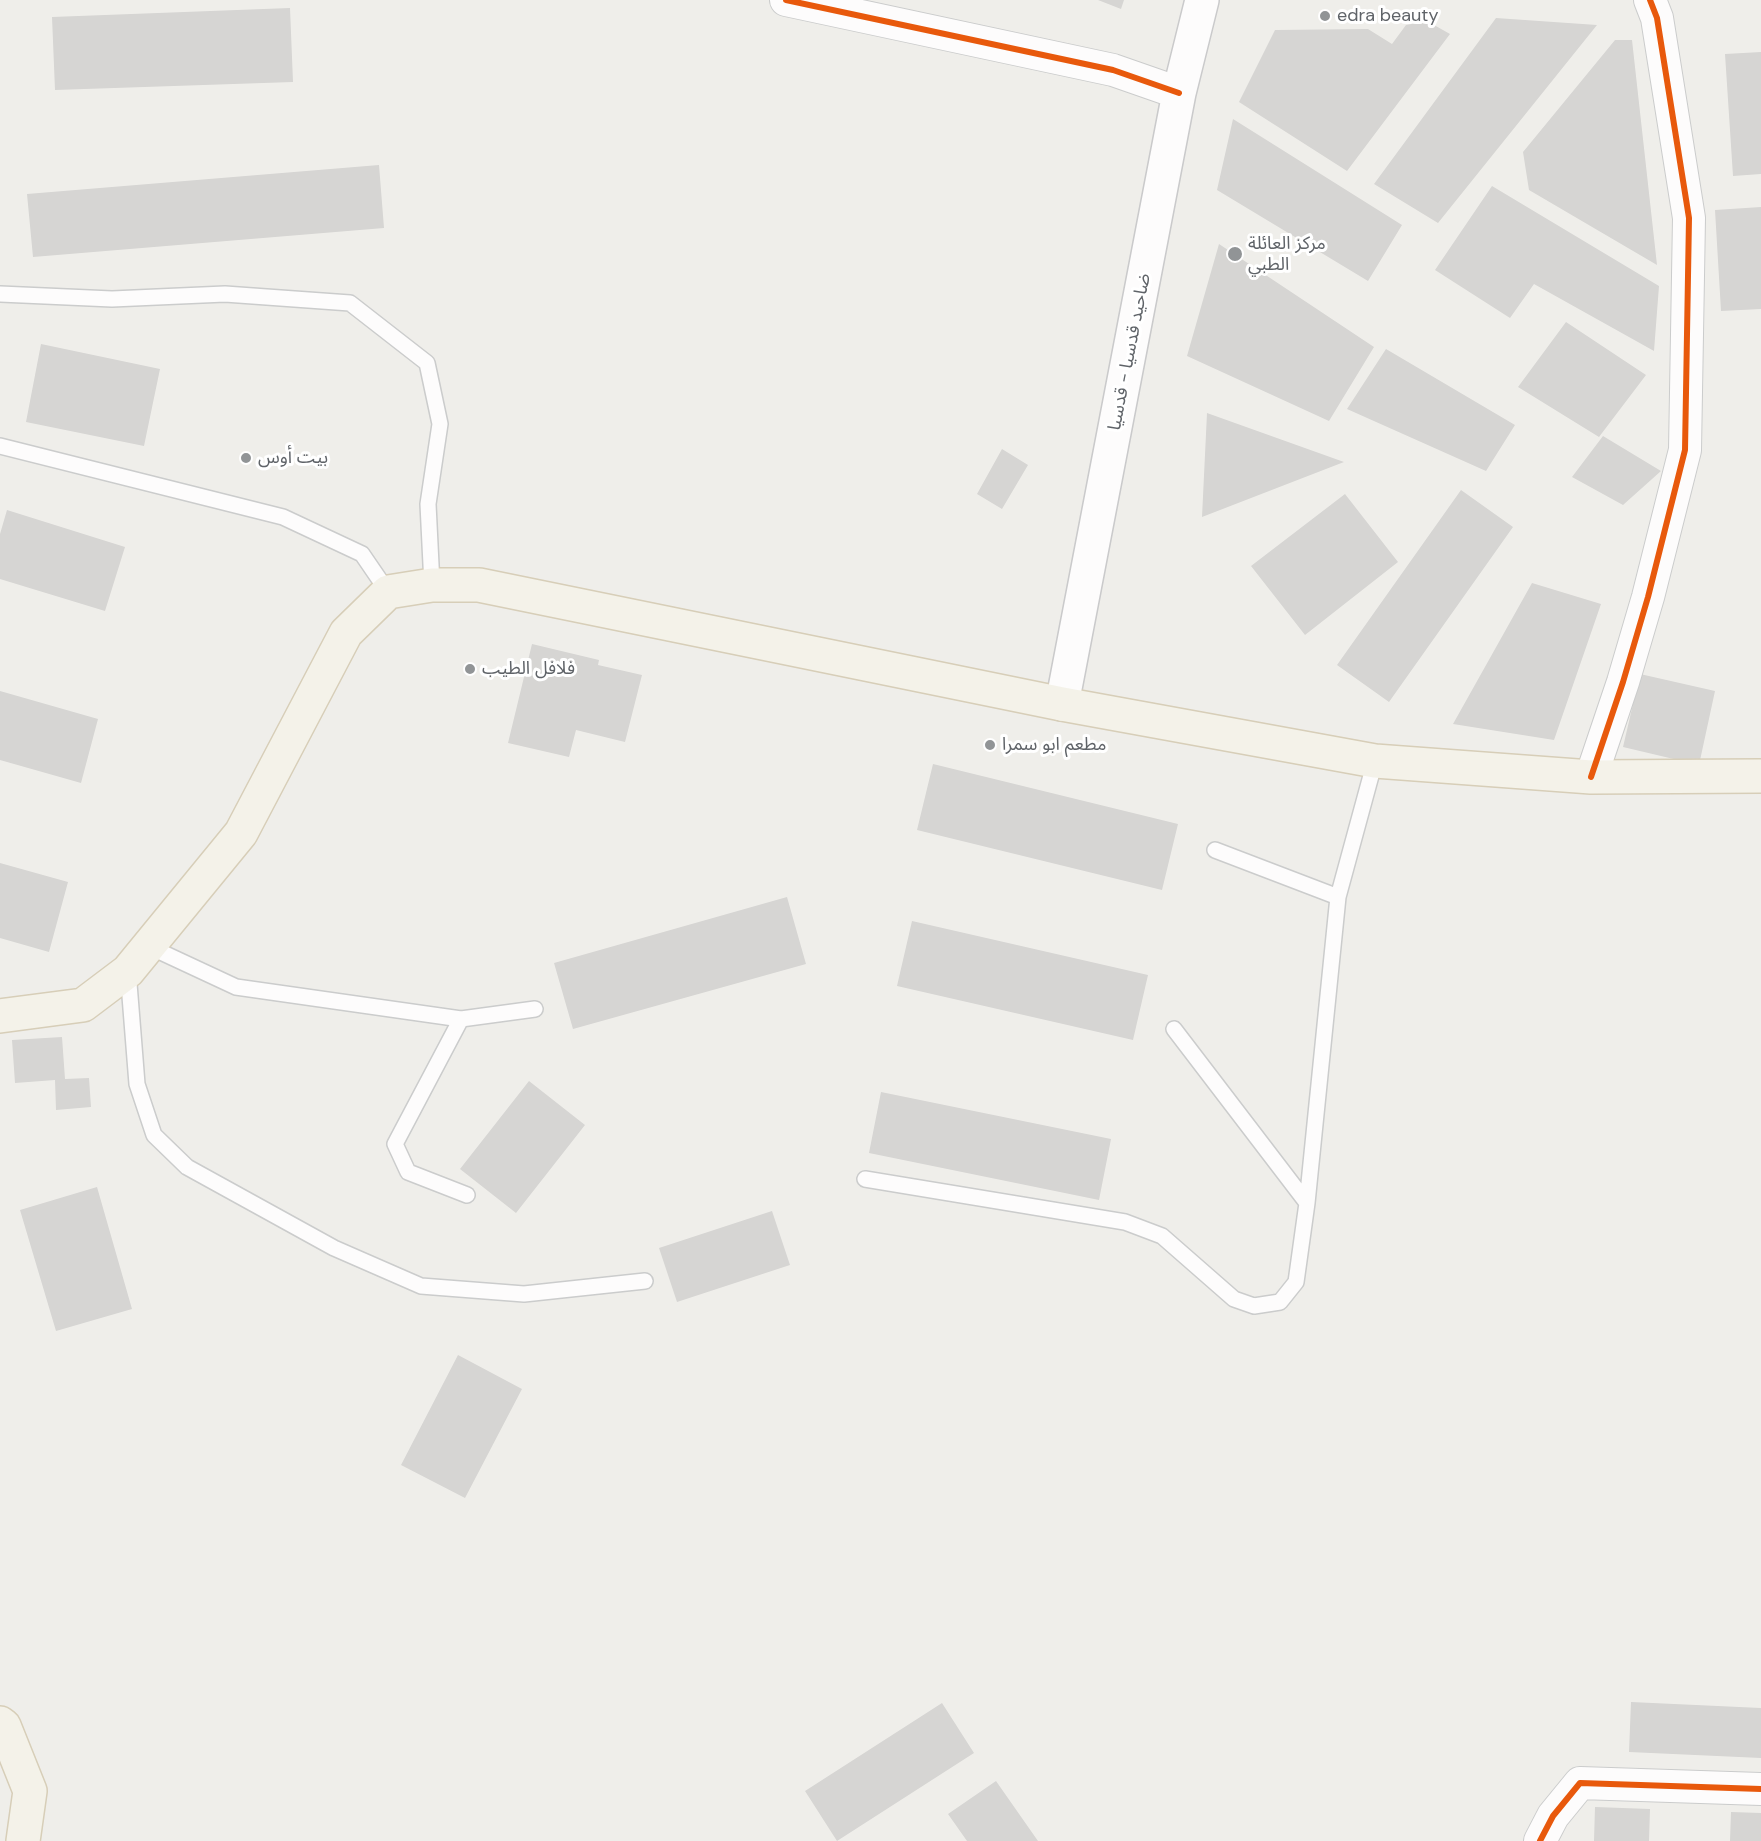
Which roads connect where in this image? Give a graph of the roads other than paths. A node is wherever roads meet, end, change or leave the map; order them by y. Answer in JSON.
{"nodes":[{"id":1,"x":786,"y":0,"type":"edge"},
{"id":2,"x":1202,"y":0,"type":"edge"},
{"id":3,"x":1650,"y":0,"type":"edge"},
{"id":4,"x":1179,"y":93,"type":"junction"},
{"id":5,"x":0,"y":294,"type":"edge"},
{"id":6,"x":0,"y":446,"type":"edge"},
{"id":7,"x":432,"y":585,"type":"junction"},
{"id":8,"x":388,"y":592,"type":"junction"},
{"id":9,"x":1062,"y":704,"type":"junction"},
{"id":10,"x":1375,"y":761,"type":"junction"},
{"id":11,"x":1761,"y":776,"type":"edge"},
{"id":12,"x":1591,"y":777,"type":"junction"},
{"id":13,"x":1215,"y":850,"type":"dead end"},
{"id":14,"x":1338,"y":897,"type":"junction"},
{"id":15,"x":148,"y":946,"type":"junction"},
{"id":16,"x":128,"y":970,"type":"junction"},
{"id":17,"x":535,"y":1009,"type":"dead end"},
{"id":18,"x":0,"y":1016,"type":"edge"},
{"id":19,"x":461,"y":1019,"type":"junction"},
{"id":20,"x":1174,"y":1029,"type":"dead end"},
{"id":21,"x":865,"y":1179,"type":"dead end"},
{"id":22,"x":467,"y":1195,"type":"dead end"},
{"id":23,"x":1307,"y":1203,"type":"junction"},
{"id":24,"x":645,"y":1281,"type":"dead end"},
{"id":25,"x":0,"y":1723,"type":"edge"},
{"id":26,"x":1761,"y":1789,"type":"edge"},
{"id":27,"x":23,"y":1841,"type":"edge"},
{"id":28,"x":1540,"y":1841,"type":"edge"}],
"edges":[{"from":1,"to":4,"type":"street"},
{"from":2,"to":4,"type":"main road","name":"ضاحيد قدسيا - قدسيا"},
{"from":3,"to":12,"type":"street"},
{"from":4,"to":9,"type":"main road","name":"ضاحيد قدسيا - قدسيا"},
{"from":5,"to":7,"type":"lane"},
{"from":6,"to":8,"type":"lane"},
{"from":7,"to":8,"type":"main road"},
{"from":7,"to":9,"type":"main road"},
{"from":8,"to":15,"type":"main road"},
{"from":9,"to":10,"type":"main road"},
{"from":10,"to":12,"type":"main road"},
{"from":10,"to":14,"type":"lane"},
{"from":11,"to":12,"type":"main road"},
{"from":13,"to":14,"type":"lane"},
{"from":14,"to":23,"type":"lane"},
{"from":15,"to":16,"type":"main road"},
{"from":15,"to":19,"type":"lane"},
{"from":16,"to":18,"type":"main road"},
{"from":16,"to":24,"type":"lane"},
{"from":17,"to":19,"type":"lane"},
{"from":19,"to":22,"type":"lane"},
{"from":20,"to":23,"type":"lane"},
{"from":21,"to":23,"type":"lane"},
{"from":25,"to":27,"type":"main road"},
{"from":26,"to":28,"type":"street"}]}
